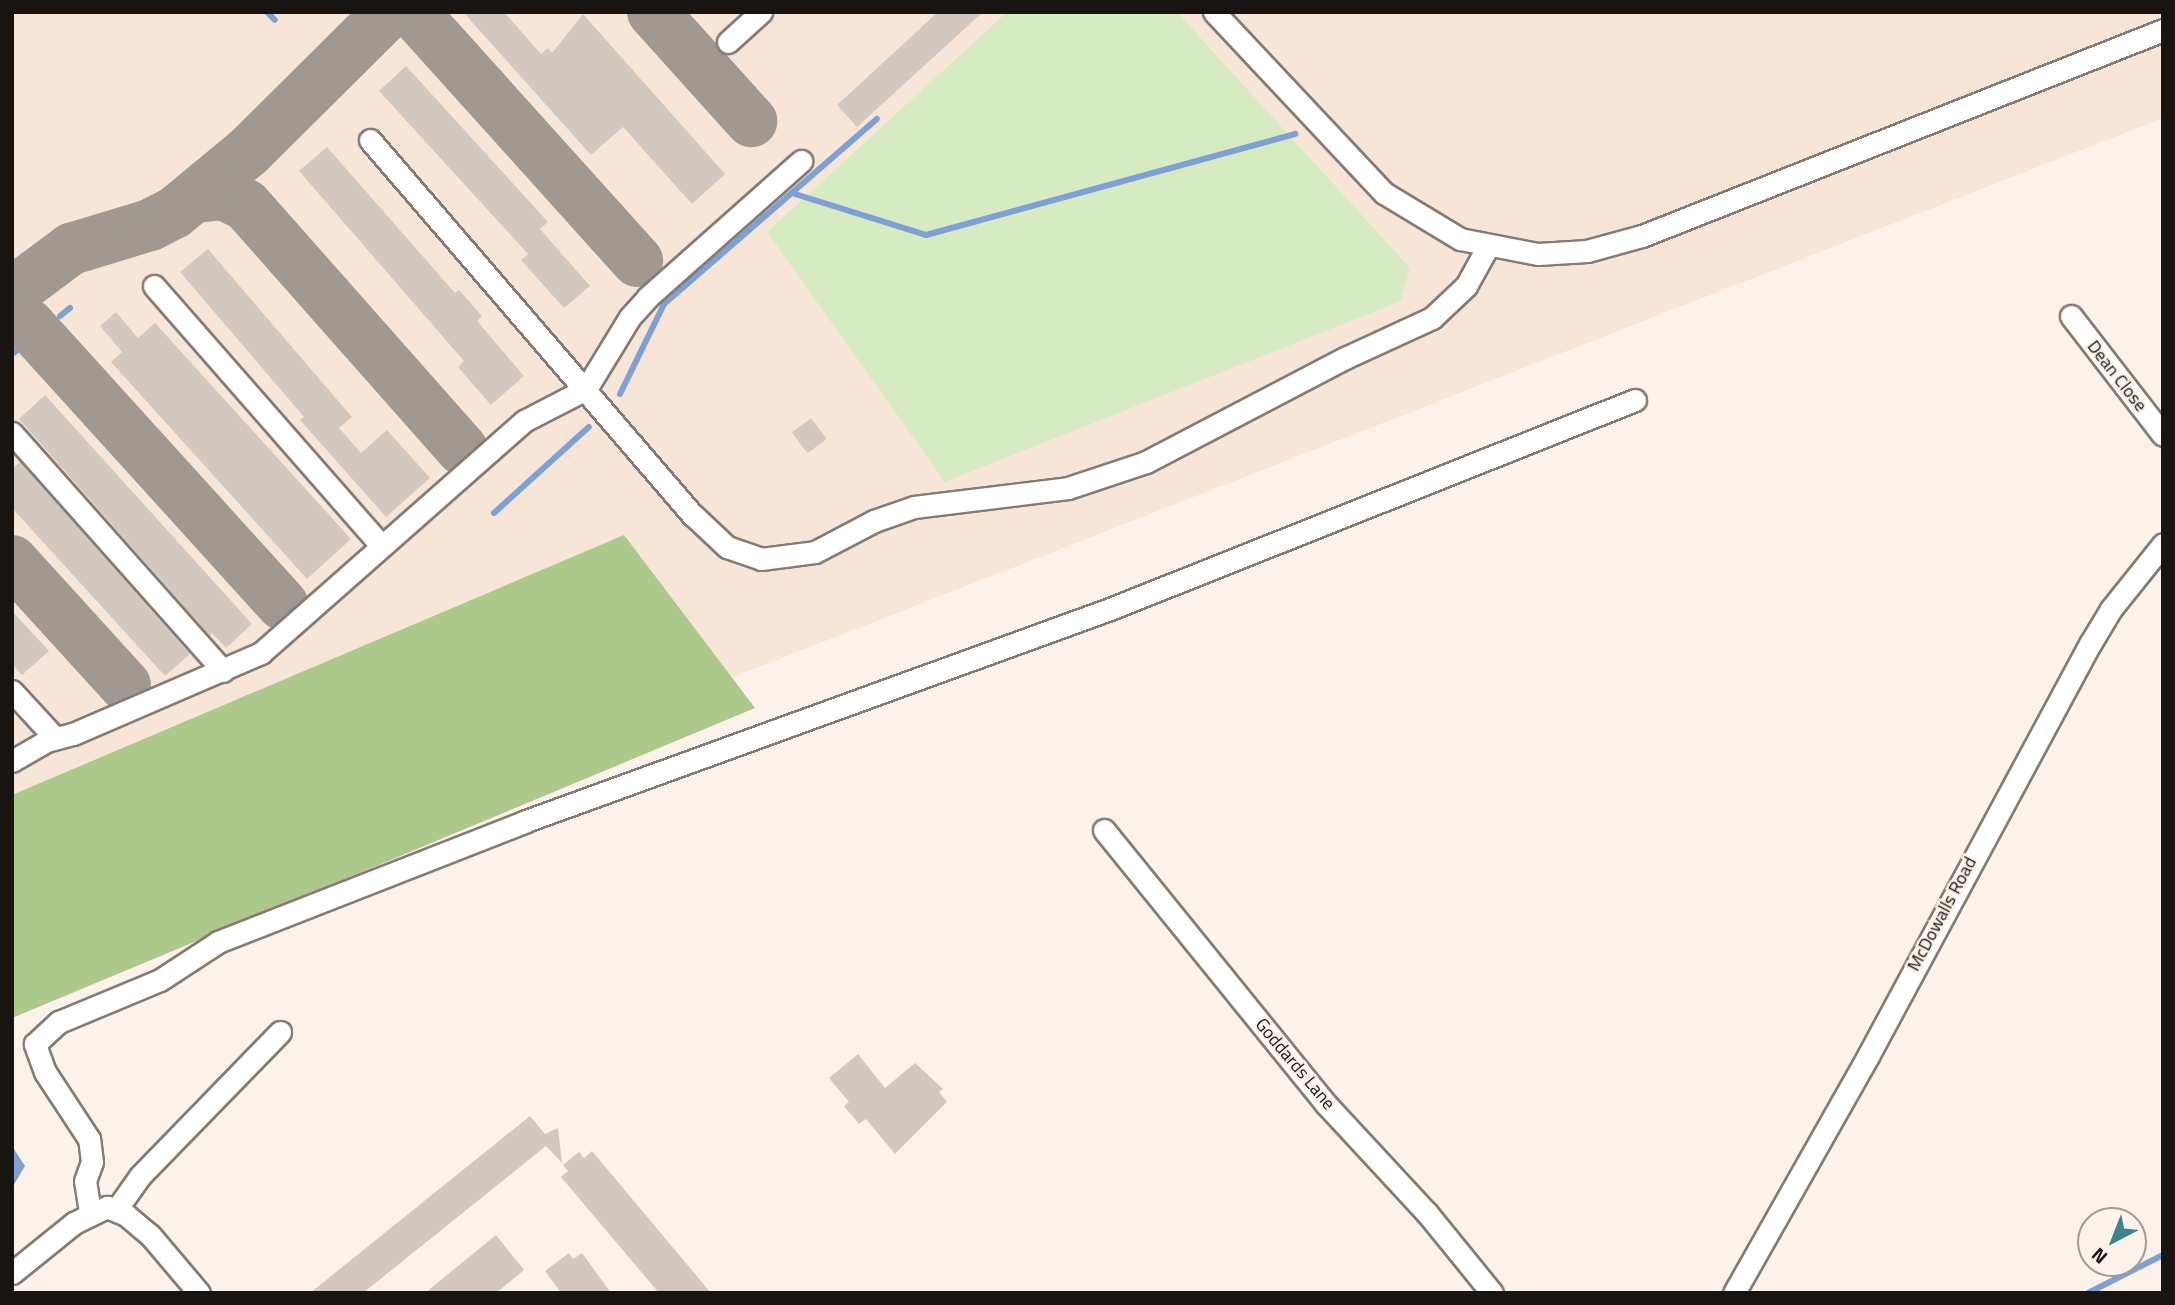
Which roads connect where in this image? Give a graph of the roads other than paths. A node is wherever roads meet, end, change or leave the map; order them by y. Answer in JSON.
{"nodes":[{"id":1,"x":761,"y":12,"type":"edge"},
{"id":2,"x":1214,"y":12,"type":"edge"},
{"id":3,"x":2163,"y":30,"type":"edge"},
{"id":4,"x":728,"y":42,"type":"dead end"},
{"id":5,"x":370,"y":140,"type":"dead end"},
{"id":6,"x":801,"y":161,"type":"dead end"},
{"id":7,"x":1487,"y":248,"type":"junction"},
{"id":8,"x":154,"y":286,"type":"dead end"},
{"id":9,"x":2071,"y":316,"type":"dead end"},
{"id":10,"x":586,"y":389,"type":"junction"},
{"id":11,"x":1635,"y":400,"type":"dead end"},
{"id":12,"x":12,"y":433,"type":"edge"},
{"id":13,"x":2163,"y":435,"type":"edge"},
{"id":14,"x":2163,"y":544,"type":"edge"},
{"id":15,"x":381,"y":545,"type":"junction"},
{"id":16,"x":223,"y":671,"type":"junction"},
{"id":17,"x":12,"y":691,"type":"edge"},
{"id":18,"x":55,"y":738,"type":"junction"},
{"id":19,"x":12,"y":761,"type":"edge"},
{"id":20,"x":1104,"y":830,"type":"dead end"},
{"id":21,"x":280,"y":1032,"type":"dead end"},
{"id":22,"x":104,"y":1210,"type":"junction"},
{"id":23,"x":12,"y":1273,"type":"edge"},
{"id":24,"x":199,"y":1293,"type":"edge"},
{"id":25,"x":1492,"y":1293,"type":"edge"},
{"id":26,"x":1734,"y":1293,"type":"edge"}],
"edges":[{"from":1,"to":4,"type":"street"},
{"from":2,"to":7,"type":"street"},
{"from":3,"to":7,"type":"street"},
{"from":5,"to":10,"type":"street"},
{"from":6,"to":10,"type":"street"},
{"from":7,"to":10,"type":"street"},
{"from":8,"to":15,"type":"street"},
{"from":9,"to":13,"type":"street","name":"Dean Close"},
{"from":10,"to":15,"type":"street"},
{"from":11,"to":22,"type":"street"},
{"from":12,"to":16,"type":"street"},
{"from":14,"to":26,"type":"street","name":"McDowalls Road"},
{"from":15,"to":16,"type":"street"},
{"from":16,"to":18,"type":"street"},
{"from":17,"to":18,"type":"street"},
{"from":18,"to":19,"type":"street"},
{"from":20,"to":25,"type":"street","name":"Goddards Lane"},
{"from":21,"to":22,"type":"street"},
{"from":22,"to":23,"type":"street"},
{"from":22,"to":24,"type":"street"}]}
